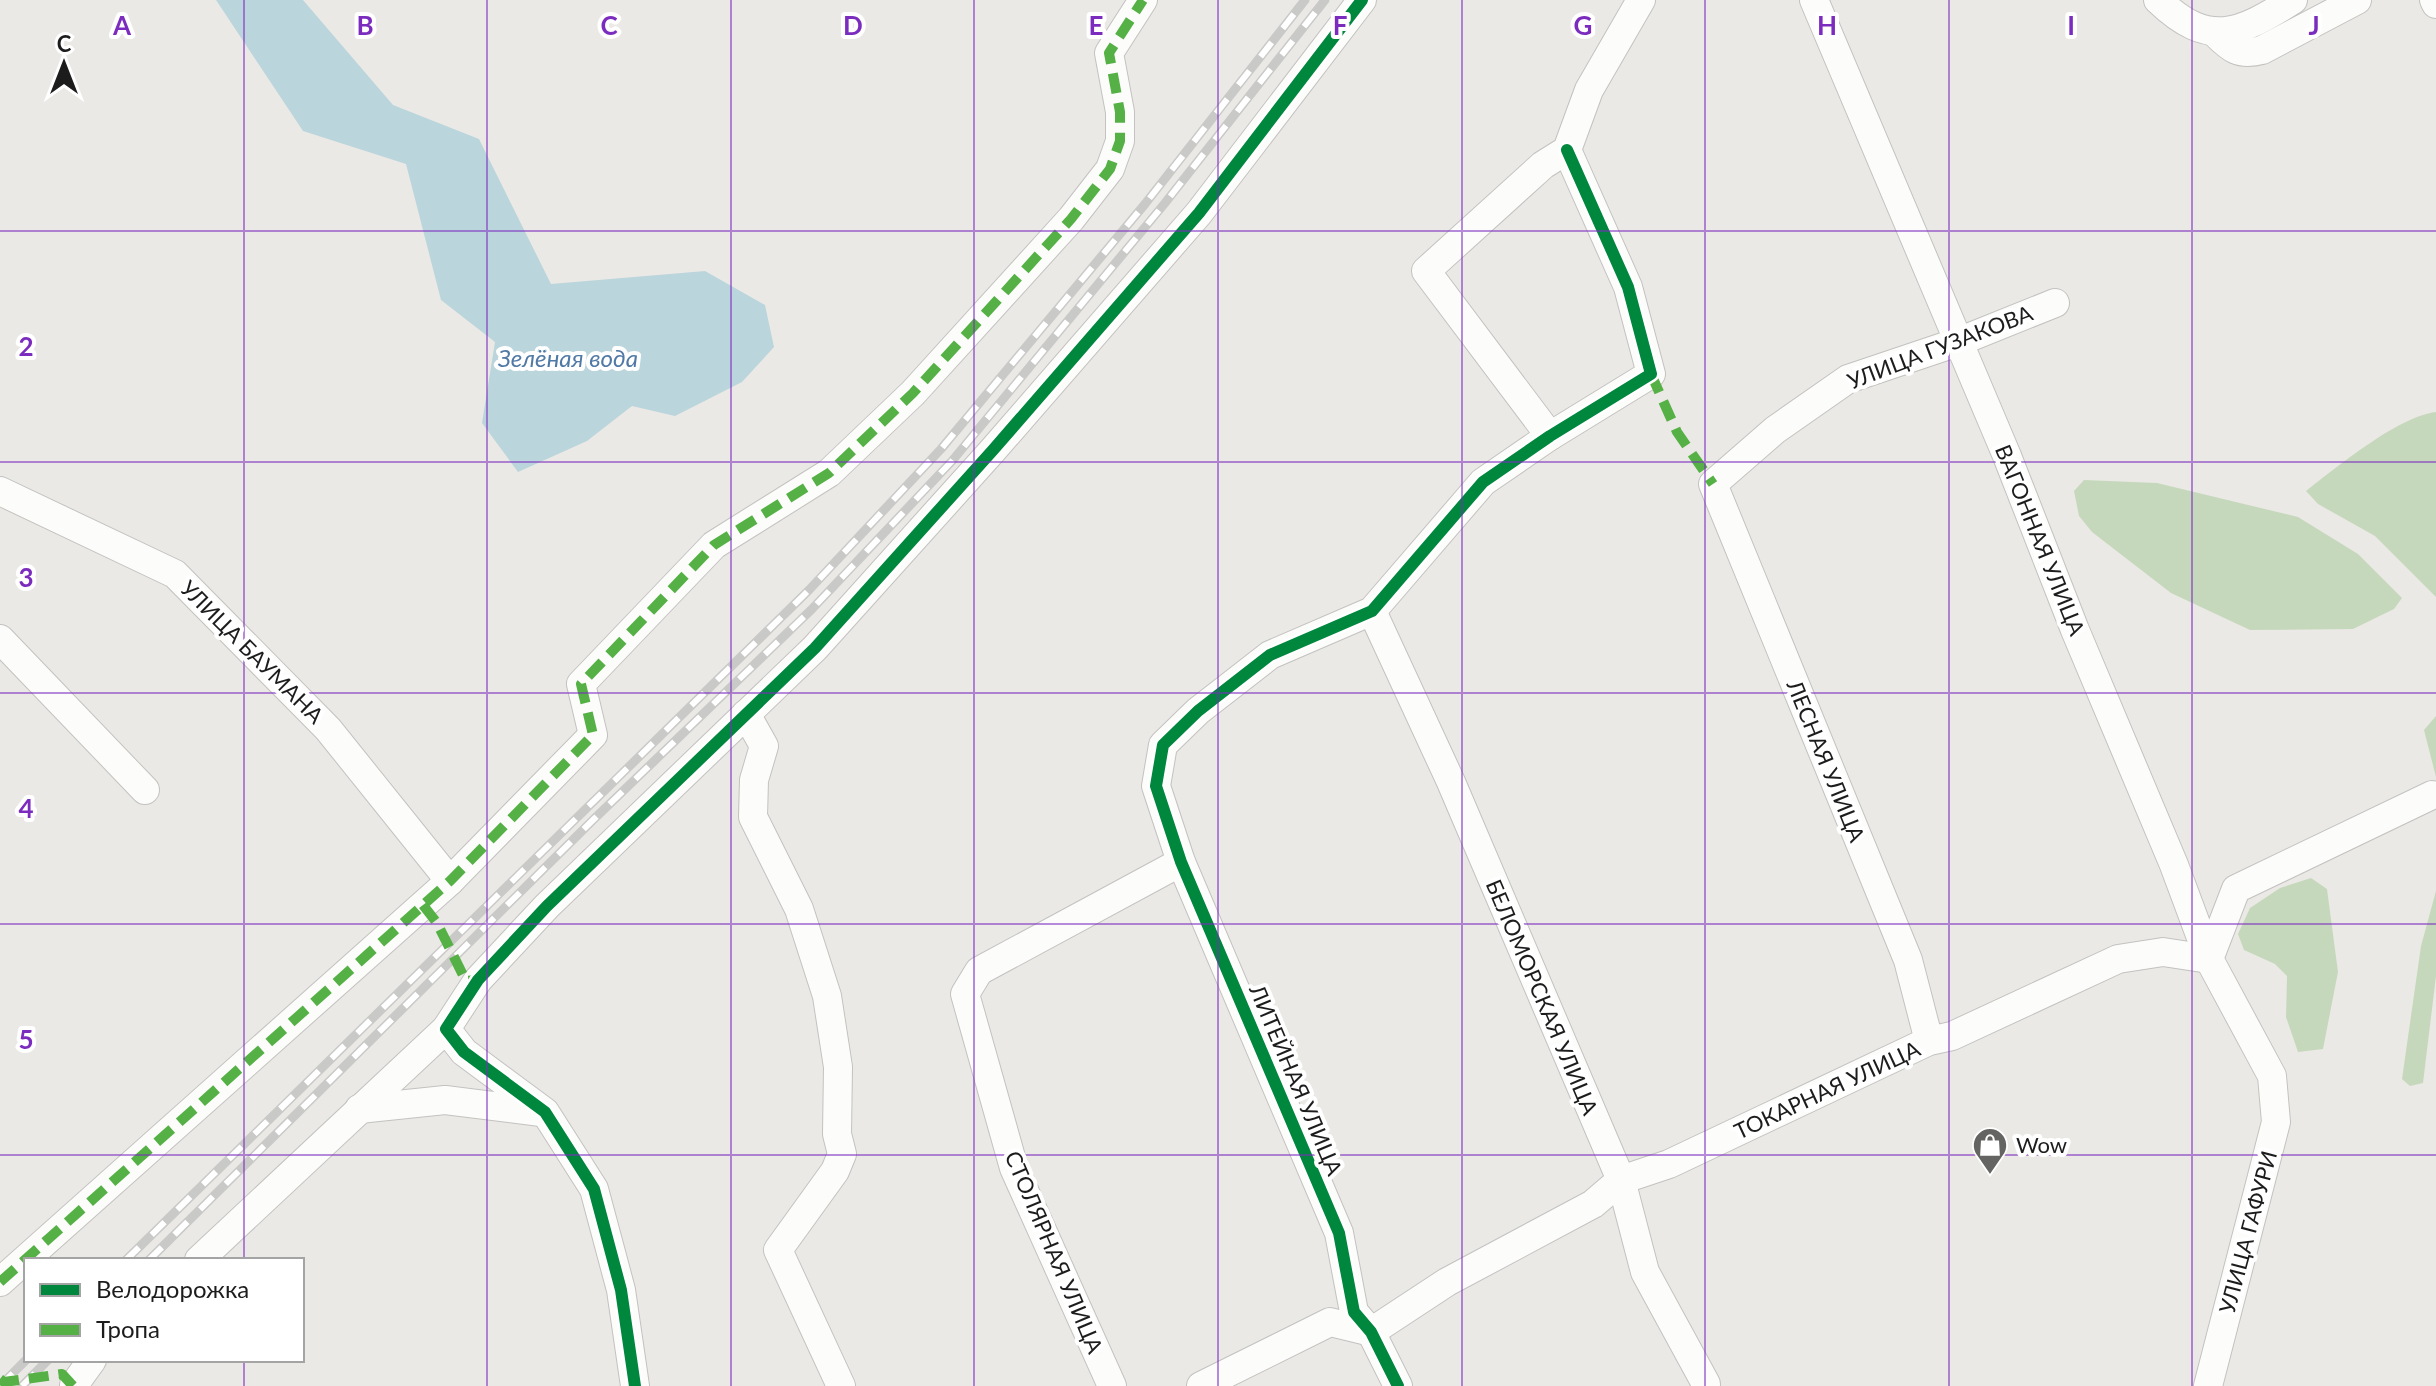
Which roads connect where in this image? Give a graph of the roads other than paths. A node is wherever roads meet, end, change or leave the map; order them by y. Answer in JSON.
{"nodes":[{"id":1,"x":1143,"y":0,"type":"edge"},
{"id":2,"x":1362,"y":0,"type":"edge"},
{"id":3,"x":1641,"y":0,"type":"edge"},
{"id":4,"x":1814,"y":0,"type":"edge"},
{"id":5,"x":2158,"y":0,"type":"edge"},
{"id":6,"x":2293,"y":0,"type":"edge"},
{"id":7,"x":2357,"y":0,"type":"edge"},
{"id":8,"x":2215,"y":33,"type":"junction"},
{"id":9,"x":1567,"y":150,"type":"junction"},
{"id":10,"x":2055,"y":303,"type":"dead end"},
{"id":11,"x":1958,"y":342,"type":"junction"},
{"id":12,"x":1550,"y":436,"type":"junction"},
{"id":13,"x":1713,"y":484,"type":"joint"},
{"id":14,"x":0,"y":491,"type":"edge"},
{"id":15,"x":1372,"y":611,"type":"junction"},
{"id":16,"x":0,"y":639,"type":"edge"},
{"id":17,"x":746,"y":714,"type":"junction"},
{"id":18,"x":145,"y":790,"type":"dead end"},
{"id":19,"x":2432,"y":795,"type":"dead end"},
{"id":20,"x":1181,"y":862,"type":"junction"},
{"id":21,"x":450,"y":881,"type":"junction"},
{"id":22,"x":2209,"y":959,"type":"junction"},
{"id":23,"x":446,"y":1029,"type":"junction"},
{"id":24,"x":1929,"y":1041,"type":"junction"},
{"id":25,"x":2272,"y":1076,"type":"joint"},
{"id":26,"x":359,"y":1109,"type":"junction"},
{"id":27,"x":545,"y":1112,"type":"junction"},
{"id":28,"x":1621,"y":1180,"type":"junction"},
{"id":29,"x":27,"y":1258,"type":"edge"},
{"id":30,"x":201,"y":1258,"type":"edge"},
{"id":31,"x":24,"y":1261,"type":"edge"},
{"id":32,"x":0,"y":1282,"type":"edge"},
{"id":33,"x":1371,"y":1332,"type":"junction"},
{"id":34,"x":91,"y":1362,"type":"edge"},
{"id":35,"x":1706,"y":1384,"type":"edge"},
{"id":36,"x":74,"y":1385,"type":"edge"},
{"id":37,"x":635,"y":1386,"type":"edge"},
{"id":38,"x":841,"y":1386,"type":"edge"},
{"id":39,"x":1112,"y":1386,"type":"edge"},
{"id":40,"x":1201,"y":1386,"type":"edge"},
{"id":41,"x":1398,"y":1386,"type":"edge"},
{"id":42,"x":2208,"y":1386,"type":"edge"}],
"edges":[{"from":1,"to":21,"type":"street"},
{"from":2,"to":17,"type":"street"},
{"from":3,"to":9,"type":"street"},
{"from":4,"to":11,"type":"street","name":"ВАГОННАЯ УЛИЦА"},
{"from":5,"to":8,"type":"street"},
{"from":6,"to":8,"type":"street"},
{"from":7,"to":8,"type":"street"},
{"from":9,"to":12,"type":"street"},
{"from":9,"to":12,"type":"street"},
{"from":10,"to":11,"type":"street","name":"УЛИЦА ГУЗАКОВА"},
{"from":11,"to":13,"type":"street","name":"УЛИЦА ГУЗАКОВА"},
{"from":11,"to":22,"type":"street","name":"ВАГОННАЯ УЛИЦА"},
{"from":12,"to":15,"type":"street"},
{"from":13,"to":24,"type":"street","name":"ЛЕСНАЯ УЛИЦА"},
{"from":14,"to":21,"type":"street","name":"УЛИЦА БАУМАНА"},
{"from":15,"to":20,"type":"street","name":"ЛИТЕЙНАЯ УЛИЦА"},
{"from":15,"to":28,"type":"street","name":"БЕЛОМОРСКАЯ УЛИЦА"},
{"from":16,"to":18,"type":"street"},
{"from":17,"to":23,"type":"street"},
{"from":17,"to":38,"type":"street"},
{"from":19,"to":22,"type":"street"},
{"from":20,"to":33,"type":"street","name":"ЛИТЕЙНАЯ УЛИЦА"},
{"from":20,"to":39,"type":"street","name":"СТОЛЯРНАЯ УЛИЦА"},
{"from":21,"to":29,"type":"street"},
{"from":22,"to":24,"type":"street","name":"ТОКАРНАЯ УЛИЦА"},
{"from":22,"to":25,"type":"street","name":"ВАГОННАЯ УЛИЦА"},
{"from":23,"to":26,"type":"street"},
{"from":23,"to":27,"type":"street"},
{"from":24,"to":28,"type":"street","name":"ТОКАРНАЯ УЛИЦА"},
{"from":25,"to":42,"type":"street","name":"УЛИЦА ГАФУРИ"},
{"from":26,"to":27,"type":"street"},
{"from":26,"to":30,"type":"street"},
{"from":27,"to":37,"type":"street"},
{"from":28,"to":33,"type":"street","name":"ТОКАРНАЯ УЛИЦА"},
{"from":28,"to":35,"type":"street","name":"БЕЛОМОРСКАЯ УЛИЦА"},
{"from":31,"to":32,"type":"street"},
{"from":33,"to":40,"type":"street"},
{"from":33,"to":41,"type":"street","name":"ЛИТЕЙНАЯ УЛИЦА"},
{"from":34,"to":36,"type":"street"}]}
